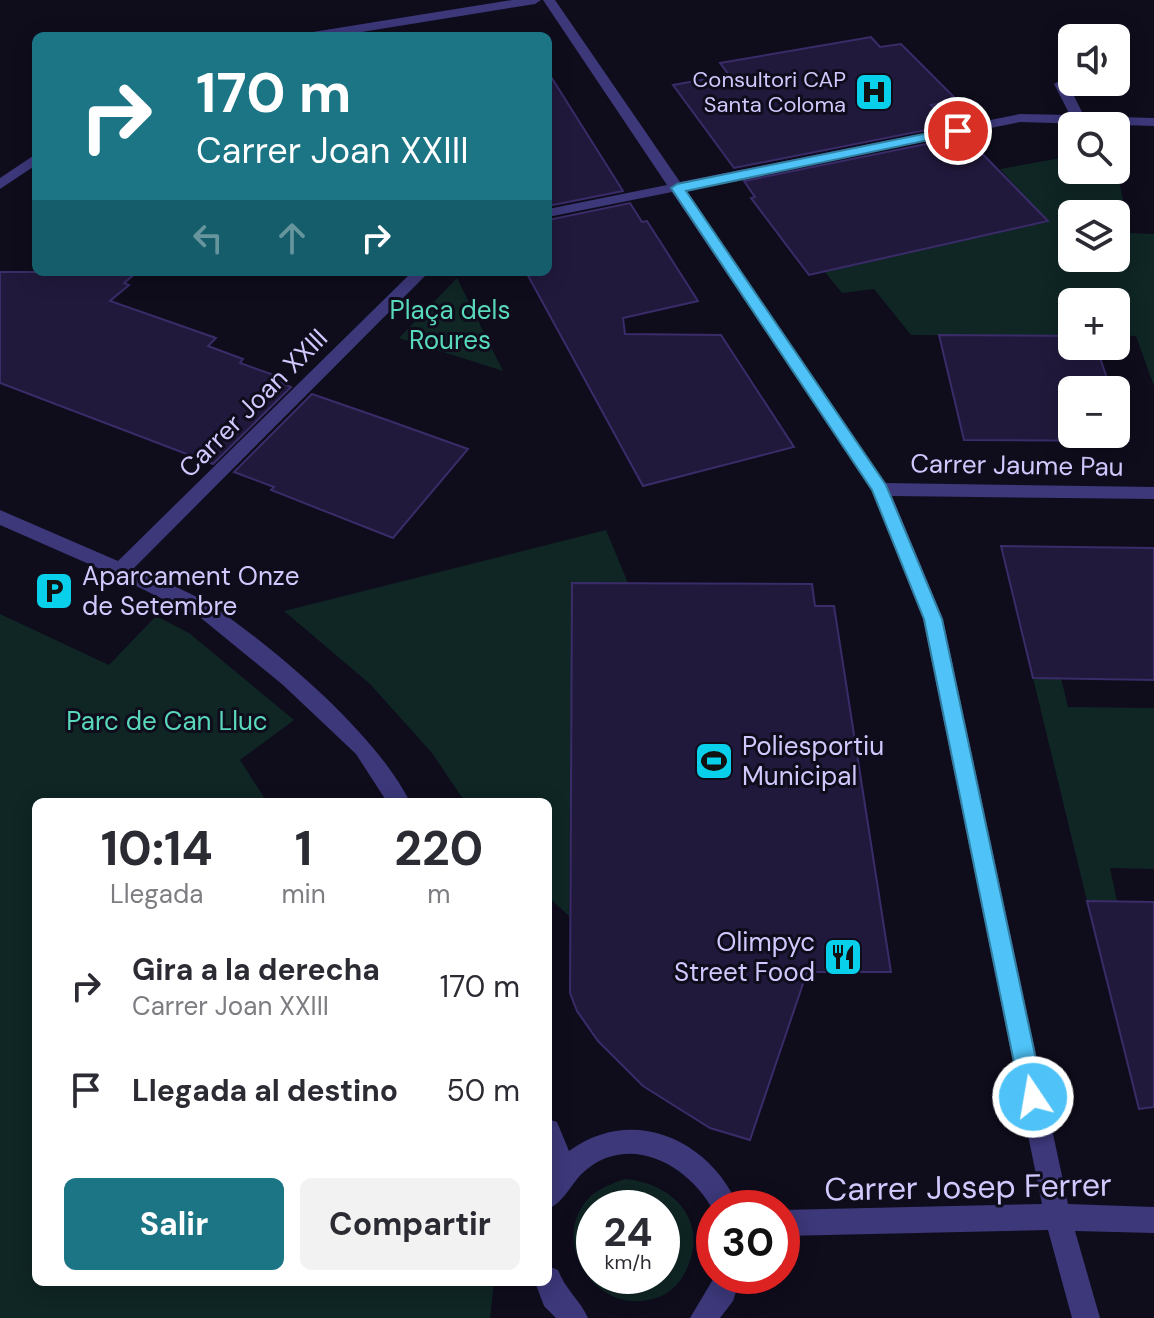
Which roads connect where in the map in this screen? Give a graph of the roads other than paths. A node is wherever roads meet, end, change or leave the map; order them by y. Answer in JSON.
{"nodes":[{"id":1,"x":535,"y":0,"type":"edge"},
{"id":2,"x":549,"y":0,"type":"edge"},
{"id":3,"x":338,"y":32,"type":"edge"},
{"id":4,"x":1058,"y":118,"type":"edge"},
{"id":5,"x":1130,"y":121,"type":"edge"},
{"id":6,"x":1154,"y":122,"type":"edge"},
{"id":7,"x":32,"y":161,"type":"edge"},
{"id":8,"x":0,"y":185,"type":"edge"},
{"id":9,"x":677,"y":188,"type":"junction"},
{"id":10,"x":552,"y":212,"type":"edge"},
{"id":11,"x":417,"y":276,"type":"edge"},
{"id":12,"x":880,"y":489,"type":"junction"},
{"id":13,"x":1154,"y":493,"type":"edge"},
{"id":14,"x":0,"y":517,"type":"edge"},
{"id":15,"x":121,"y":570,"type":"junction"},
{"id":16,"x":396,"y":798,"type":"edge"},
{"id":17,"x":552,"y":1141,"type":"edge"},
{"id":18,"x":564,"y":1172,"type":"junction"},
{"id":19,"x":552,"y":1190,"type":"edge"},
{"id":20,"x":718,"y":1190,"type":"edge"},
{"id":21,"x":1058,"y":1217,"type":"junction"},
{"id":22,"x":1154,"y":1220,"type":"edge"},
{"id":23,"x":800,"y":1223,"type":"edge"},
{"id":24,"x":550,"y":1286,"type":"edge"},
{"id":25,"x":721,"y":1294,"type":"edge"},
{"id":26,"x":574,"y":1318,"type":"edge"},
{"id":27,"x":704,"y":1318,"type":"edge"},
{"id":28,"x":1086,"y":1318,"type":"edge"}],
"edges":[{"from":1,"to":3,"type":"street"},
{"from":2,"to":9,"type":"street"},
{"from":4,"to":9,"type":"street"},
{"from":5,"to":6,"type":"street"},
{"from":7,"to":8,"type":"street"},
{"from":9,"to":10,"type":"street"},
{"from":9,"to":12,"type":"street"},
{"from":11,"to":15,"type":"street","name":"Carrer Joan XXIII"},
{"from":12,"to":13,"type":"street","name":"Carrer Jaume Pau"},
{"from":12,"to":21,"type":"street"},
{"from":14,"to":15,"type":"street"},
{"from":15,"to":16,"type":"street"},
{"from":17,"to":18,"type":"street"},
{"from":18,"to":19,"type":"street"},
{"from":18,"to":20,"type":"street"},
{"from":21,"to":22,"type":"street","name":"Carrer Josep Ferrer"},
{"from":21,"to":23,"type":"street","name":"Carrer Josep Ferrer"},
{"from":21,"to":28,"type":"street"},
{"from":24,"to":26,"type":"street"},
{"from":25,"to":27,"type":"street"}]}
